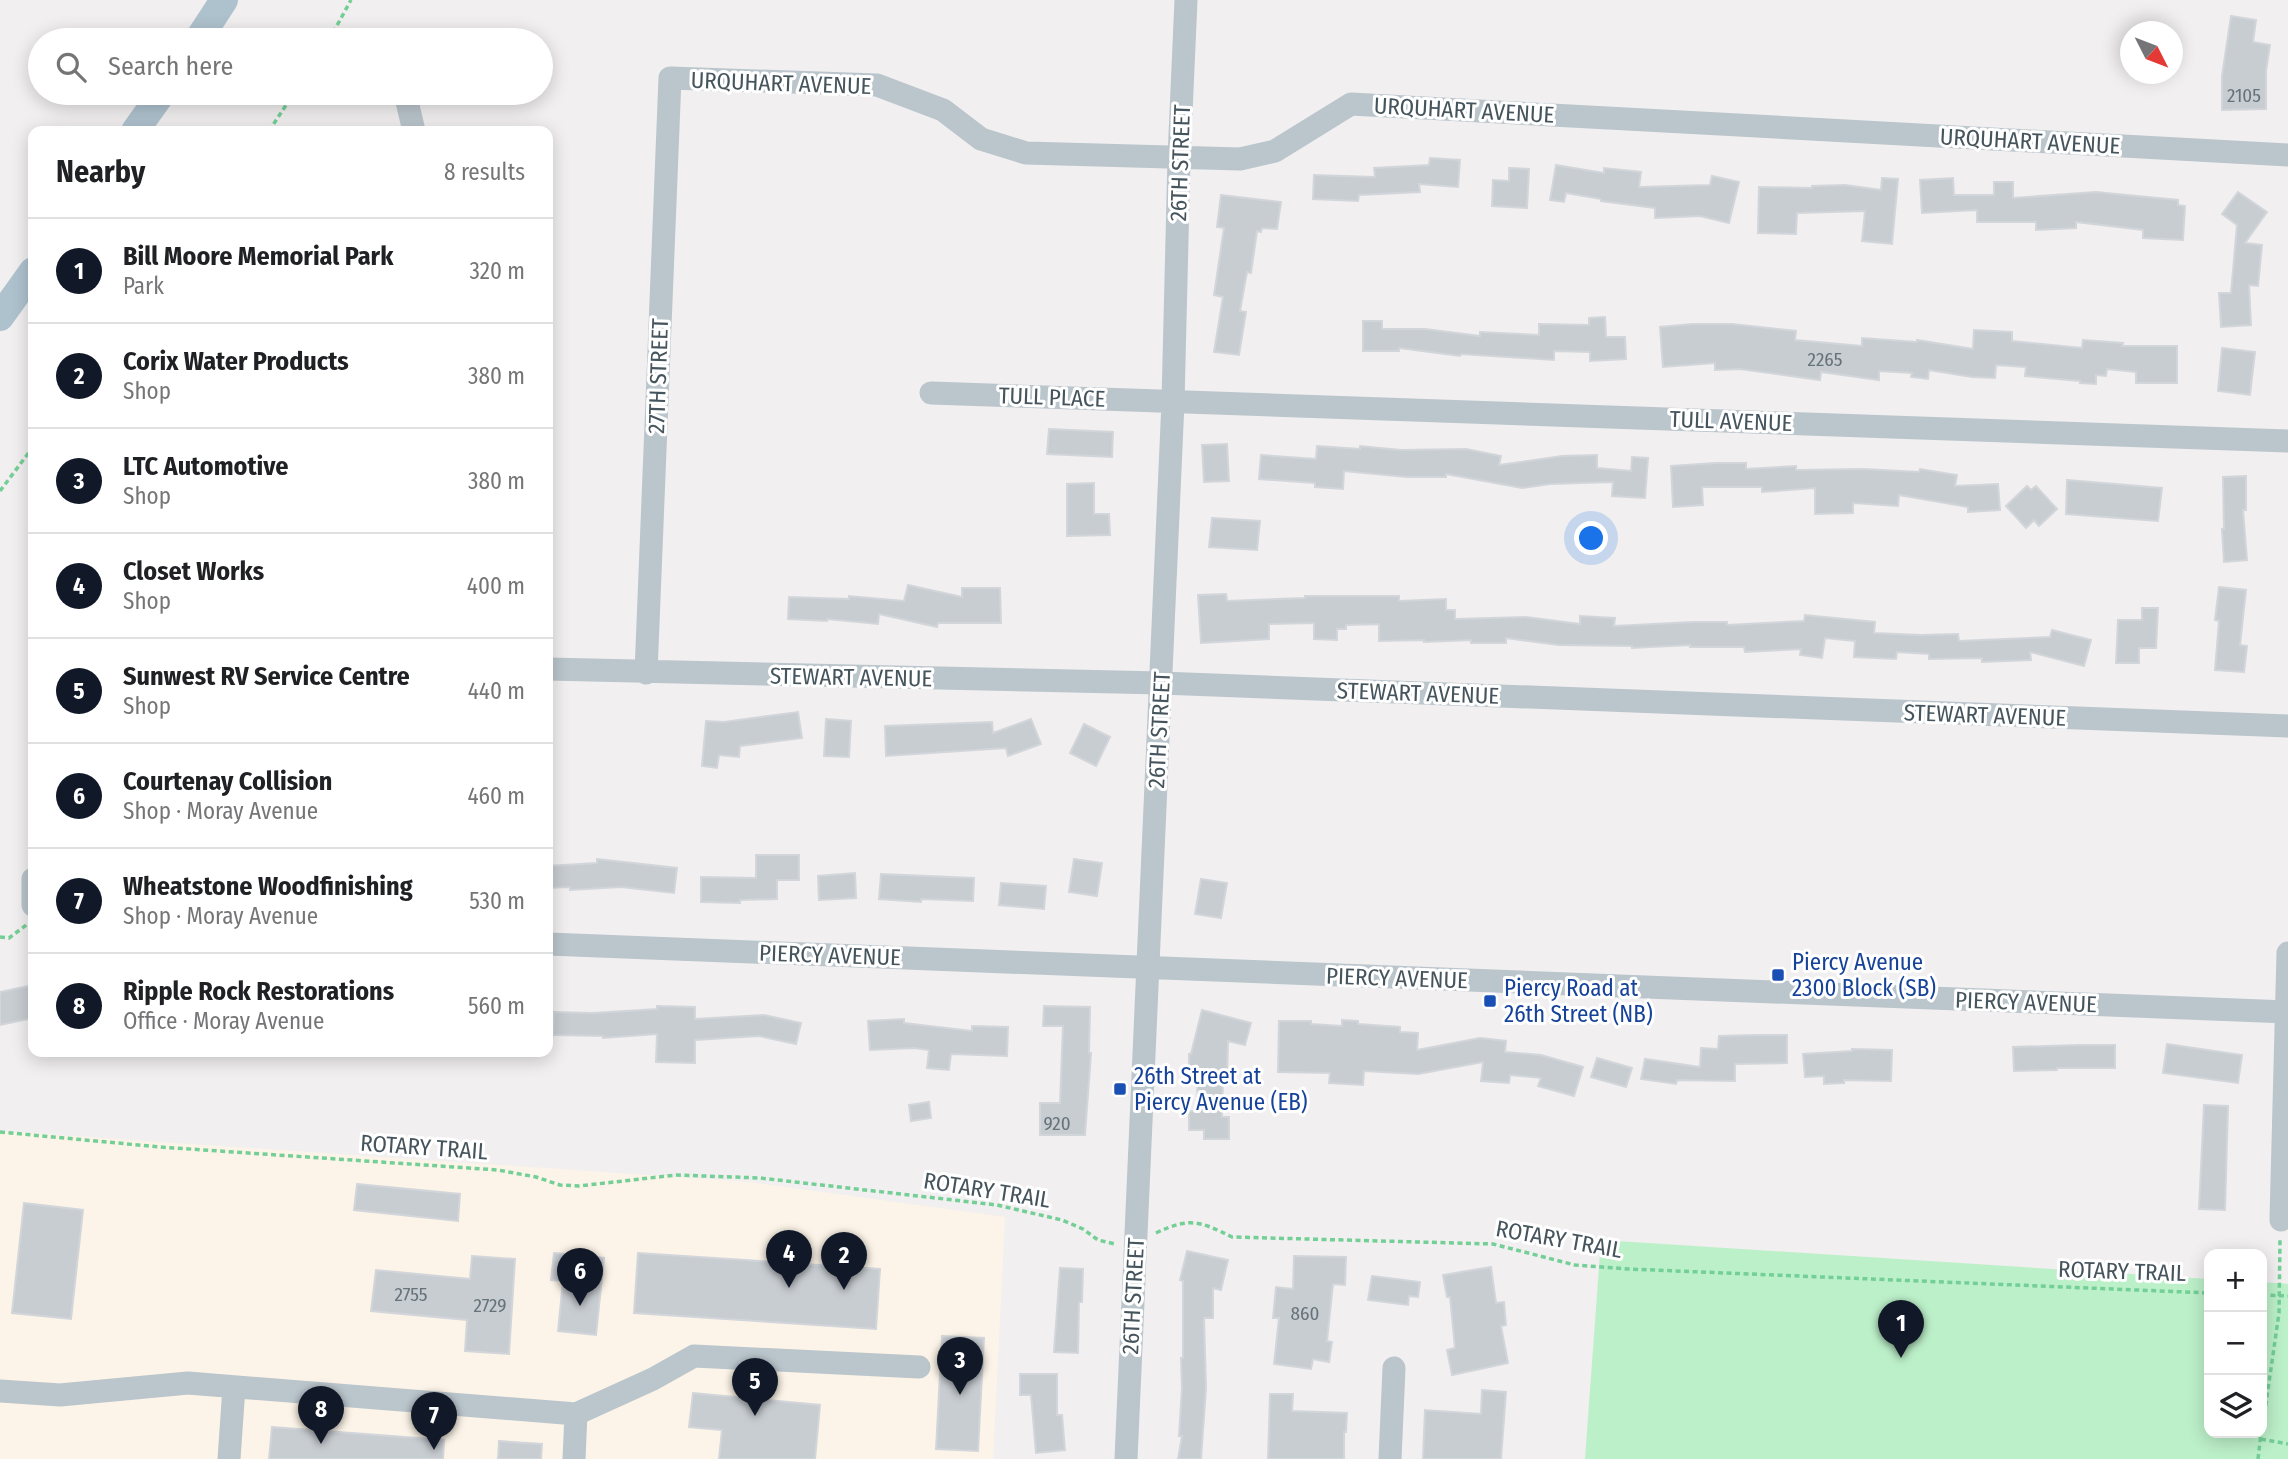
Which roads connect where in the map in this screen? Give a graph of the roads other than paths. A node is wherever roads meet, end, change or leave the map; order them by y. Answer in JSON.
{"nodes":[{"id":1,"x":225,"y":0,"type":"edge"},
{"id":2,"x":1186,"y":0,"type":"edge"},
{"id":3,"x":206,"y":28,"type":"edge"},
{"id":4,"x":670,"y":78,"type":"joint"},
{"id":5,"x":153,"y":105,"type":"edge"},
{"id":6,"x":408,"y":105,"type":"edge"},
{"id":7,"x":139,"y":126,"type":"edge"},
{"id":8,"x":413,"y":126,"type":"edge"},
{"id":9,"x":2288,"y":155,"type":"edge"},
{"id":10,"x":1179,"y":158,"type":"junction"},
{"id":11,"x":28,"y":278,"type":"edge"},
{"id":12,"x":0,"y":317,"type":"edge"},
{"id":13,"x":931,"y":393,"type":"dead end"},
{"id":14,"x":1173,"y":402,"type":"junction"},
{"id":15,"x":2288,"y":441,"type":"edge"},
{"id":16,"x":553,"y":669,"type":"edge"},
{"id":17,"x":646,"y":673,"type":"junction"},
{"id":18,"x":1161,"y":683,"type":"junction"},
{"id":19,"x":2288,"y":726,"type":"edge"},
{"id":20,"x":553,"y":944,"type":"edge"},
{"id":21,"x":2288,"y":953,"type":"edge"},
{"id":22,"x":1148,"y":968,"type":"junction"},
{"id":23,"x":2287,"y":1012,"type":"edge"},
{"id":24,"x":2281,"y":1220,"type":"road end"},
{"id":25,"x":919,"y":1367,"type":"dead end"},
{"id":26,"x":1394,"y":1368,"type":"dead end"},
{"id":27,"x":234,"y":1387,"type":"junction"},
{"id":28,"x":0,"y":1391,"type":"edge"},
{"id":29,"x":576,"y":1414,"type":"junction"},
{"id":30,"x":229,"y":1459,"type":"edge"},
{"id":31,"x":574,"y":1459,"type":"edge"},
{"id":32,"x":1126,"y":1459,"type":"edge"},
{"id":33,"x":1390,"y":1459,"type":"edge"}],
"edges":[{"from":1,"to":3,"type":"main road"},
{"from":2,"to":10,"type":"street","name":"26TH STREET"},
{"from":4,"to":10,"type":"street","name":"URQUHART AVENUE"},
{"from":4,"to":17,"type":"street","name":"27TH STREET"},
{"from":5,"to":7,"type":"main road"},
{"from":6,"to":8,"type":"street"},
{"from":9,"to":10,"type":"street","name":"URQUHART AVENUE"},
{"from":10,"to":14,"type":"street","name":"26TH STREET"},
{"from":11,"to":12,"type":"main road"},
{"from":13,"to":14,"type":"street","name":"TULL PLACE"},
{"from":14,"to":15,"type":"street","name":"TULL AVENUE"},
{"from":14,"to":18,"type":"street","name":"26TH STREET"},
{"from":16,"to":17,"type":"street","name":"STEWART AVENUE"},
{"from":17,"to":18,"type":"street","name":"STEWART AVENUE"},
{"from":18,"to":19,"type":"street","name":"STEWART AVENUE"},
{"from":18,"to":22,"type":"street","name":"26TH STREET"},
{"from":20,"to":22,"type":"street","name":"PIERCY AVENUE"},
{"from":21,"to":23,"type":"street"},
{"from":22,"to":23,"type":"street","name":"PIERCY AVENUE"},
{"from":22,"to":32,"type":"street","name":"26TH STREET"},
{"from":23,"to":24,"type":"street"},
{"from":25,"to":29,"type":"street"},
{"from":26,"to":33,"type":"street"},
{"from":27,"to":28,"type":"street"},
{"from":27,"to":29,"type":"street"},
{"from":27,"to":30,"type":"street"},
{"from":29,"to":31,"type":"street"}]}
